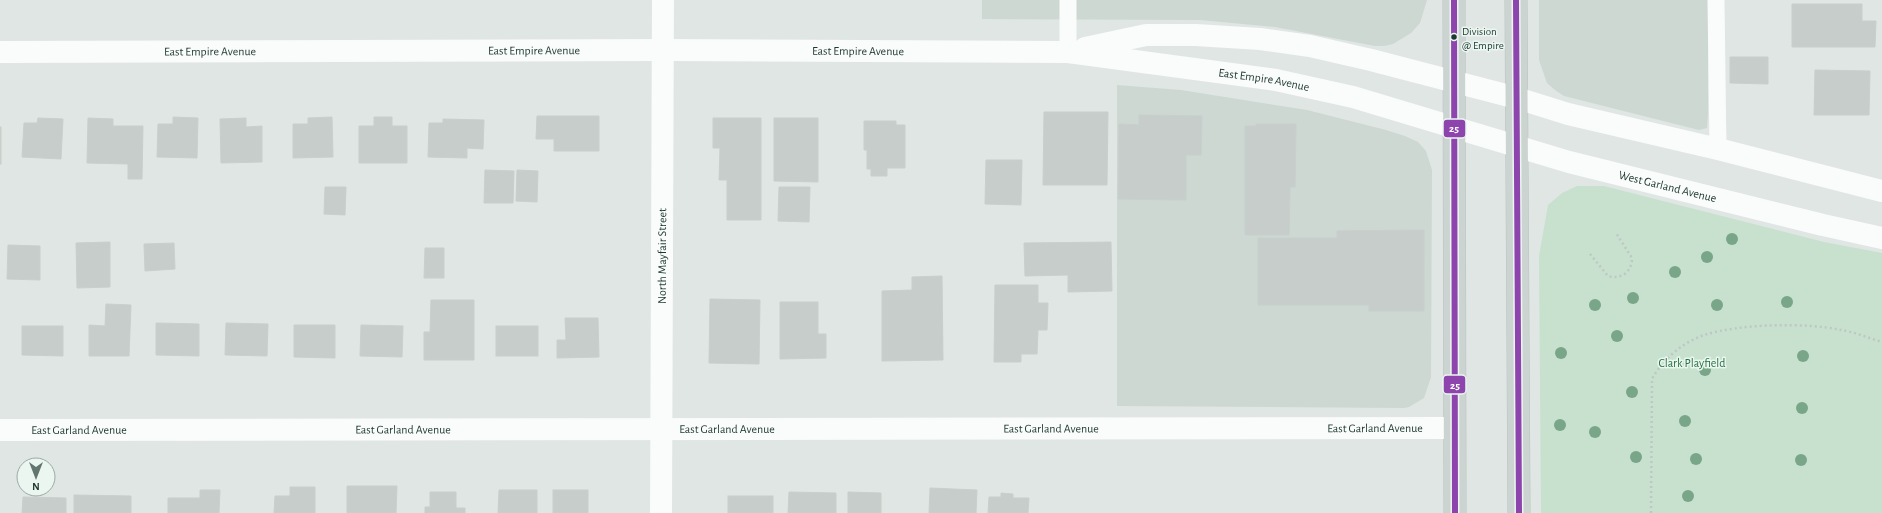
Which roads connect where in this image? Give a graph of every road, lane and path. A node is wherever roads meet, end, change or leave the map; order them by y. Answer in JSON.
{"nodes":[{"id":1,"x":663,"y":0,"type":"edge"},
{"id":2,"x":1068,"y":0,"type":"edge"},
{"id":3,"x":1454,"y":0,"type":"edge"},
{"id":4,"x":1516,"y":0,"type":"edge"},
{"id":5,"x":1716,"y":0,"type":"edge"},
{"id":6,"x":664,"y":50,"type":"junction"},
{"id":7,"x":0,"y":52,"type":"edge"},
{"id":8,"x":1068,"y":52,"type":"junction"},
{"id":9,"x":1455,"y":82,"type":"junction"},
{"id":10,"x":1516,"y":98,"type":"junction"},
{"id":11,"x":1455,"y":127,"type":"junction"},
{"id":12,"x":1517,"y":145,"type":"junction"},
{"id":13,"x":1718,"y":149,"type":"junction"},
{"id":14,"x":1882,"y":191,"type":"edge"},
{"id":15,"x":1616,"y":233,"type":"dead end"},
{"id":16,"x":1882,"y":238,"type":"edge"},
{"id":17,"x":1590,"y":254,"type":"dead end"},
{"id":18,"x":1882,"y":342,"type":"edge"},
{"id":19,"x":661,"y":428,"type":"junction"},
{"id":20,"x":1454,"y":428,"type":"junction"},
{"id":21,"x":0,"y":430,"type":"edge"},
{"id":22,"x":661,"y":513,"type":"edge"},
{"id":23,"x":1455,"y":513,"type":"edge"},
{"id":24,"x":1519,"y":513,"type":"edge"},
{"id":25,"x":1651,"y":513,"type":"edge"}],
"edges":[{"from":1,"to":6,"type":"street","name":"North Mayfair Street"},
{"from":2,"to":8,"type":"lane"},
{"from":3,"to":9,"type":"main road"},
{"from":4,"to":10,"type":"main road"},
{"from":5,"to":13,"type":"lane"},
{"from":6,"to":7,"type":"street","name":"East Empire Avenue"},
{"from":6,"to":8,"type":"street","name":"East Empire Avenue"},
{"from":6,"to":19,"type":"street","name":"North Mayfair Street"},
{"from":8,"to":9,"type":"street","name":"East Empire Avenue"},
{"from":8,"to":11,"type":"street","name":"East Empire Avenue"},
{"from":9,"to":10,"type":"street"},
{"from":9,"to":11,"type":"main road"},
{"from":10,"to":12,"type":"main road"},
{"from":10,"to":13,"type":"street"},
{"from":11,"to":12,"type":"street","name":"West Garland Avenue"},
{"from":11,"to":20,"type":"main road"},
{"from":12,"to":16,"type":"street","name":"West Garland Avenue"},
{"from":12,"to":24,"type":"main road"},
{"from":13,"to":14,"type":"street"},
{"from":15,"to":17,"type":"path"},
{"from":18,"to":25,"type":"path"},
{"from":19,"to":20,"type":"street","name":"East Garland Avenue"},
{"from":19,"to":21,"type":"street","name":"East Garland Avenue"},
{"from":19,"to":22,"type":"street","name":"North Mayfair Street"},
{"from":20,"to":23,"type":"main road"}]}
